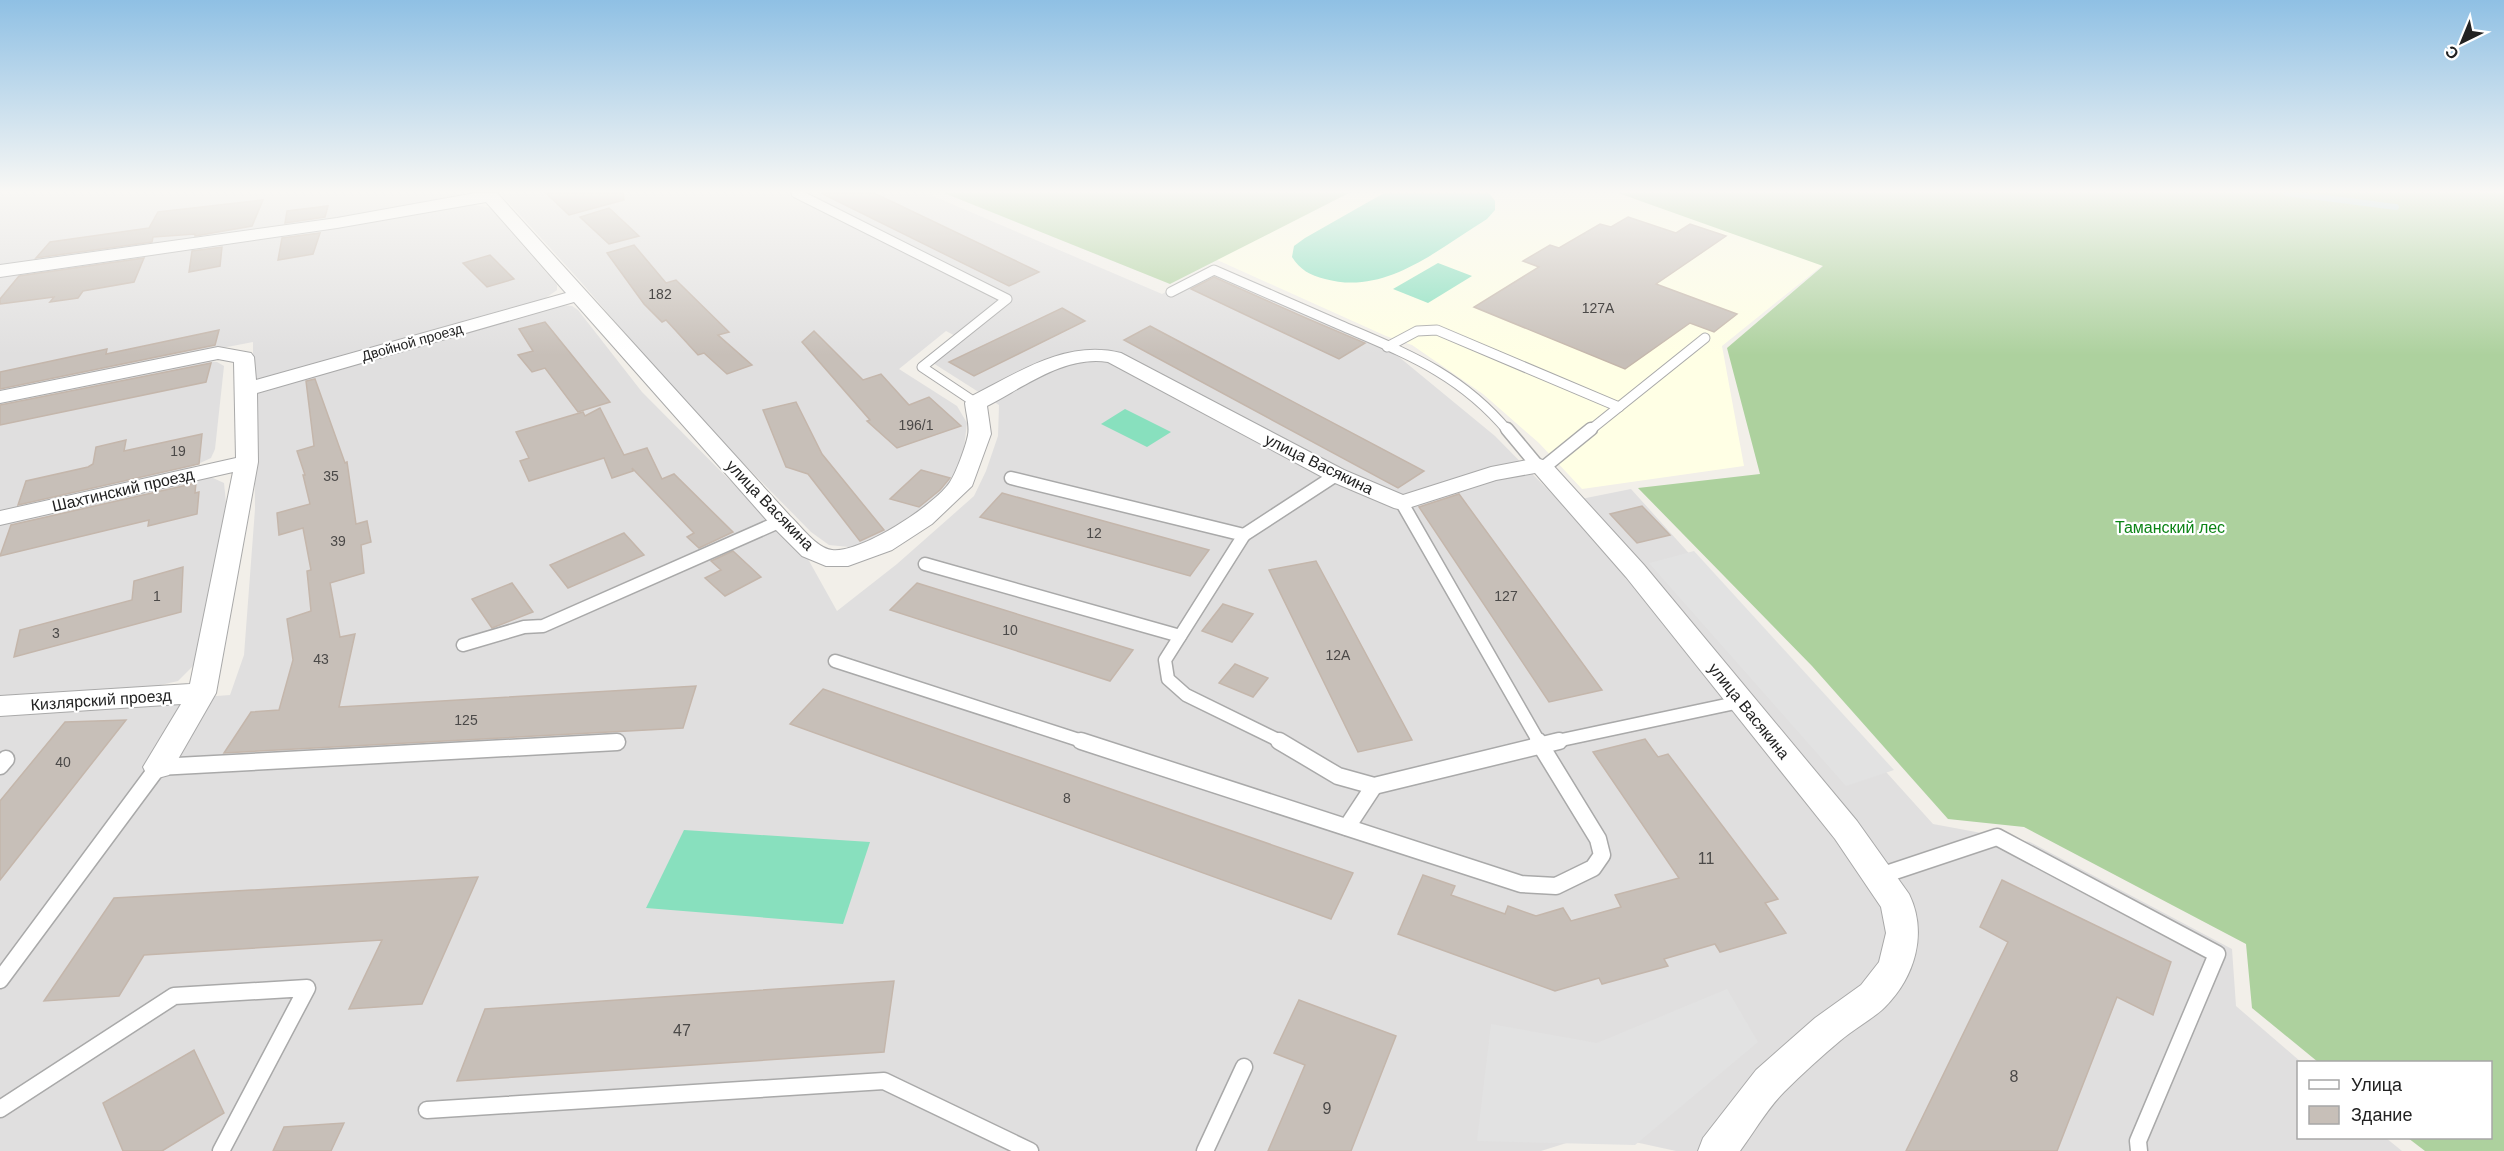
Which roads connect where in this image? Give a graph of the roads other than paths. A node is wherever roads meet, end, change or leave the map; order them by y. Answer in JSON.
{"nodes":[{"id":1,"x":171,"y":247,"type":"edge"},
{"id":2,"x":535,"y":247,"type":"edge"},
{"id":3,"x":903,"y":247,"type":"edge"},
{"id":4,"x":0,"y":271,"type":"edge"},
{"id":5,"x":1171,"y":292,"type":"dead end"},
{"id":6,"x":579,"y":296,"type":"junction"},
{"id":7,"x":1705,"y":338,"type":"dead end"},
{"id":8,"x":1387,"y":347,"type":"junction"},
{"id":9,"x":246,"y":389,"type":"junction"},
{"id":10,"x":0,"y":397,"type":"edge"},
{"id":11,"x":976,"y":403,"type":"junction"},
{"id":12,"x":1619,"y":407,"type":"junction"},
{"id":13,"x":247,"y":462,"type":"junction"},
{"id":14,"x":1540,"y":466,"type":"junction"},
{"id":15,"x":1336,"y":475,"type":"junction"},
{"id":16,"x":1011,"y":477,"type":"dead end"},
{"id":17,"x":1402,"y":503,"type":"junction"},
{"id":18,"x":0,"y":518,"type":"edge"},
{"id":19,"x":781,"y":520,"type":"junction"},
{"id":20,"x":1244,"y":535,"type":"junction"},
{"id":21,"x":925,"y":564,"type":"dead end"},
{"id":22,"x":1180,"y":636,"type":"junction"},
{"id":23,"x":463,"y":645,"type":"dead end"},
{"id":24,"x":835,"y":661,"type":"dead end"},
{"id":25,"x":202,"y":693,"type":"junction"},
{"id":26,"x":1740,"y":702,"type":"junction"},
{"id":27,"x":0,"y":706,"type":"edge"},
{"id":28,"x":617,"y":742,"type":"dead end"},
{"id":29,"x":1540,"y":745,"type":"junction"},
{"id":30,"x":158,"y":767,"type":"junction"},
{"id":31,"x":1374,"y":786,"type":"junction"},
{"id":32,"x":1347,"y":827,"type":"junction"},
{"id":33,"x":1878,"y":876,"type":"junction"},
{"id":34,"x":0,"y":980,"type":"edge"},
{"id":35,"x":1244,"y":1067,"type":"dead end"},
{"id":36,"x":0,"y":1108,"type":"edge"},
{"id":37,"x":427,"y":1110,"type":"dead end"},
{"id":38,"x":221,"y":1151,"type":"edge"},
{"id":39,"x":1030,"y":1151,"type":"edge"},
{"id":40,"x":1204,"y":1151,"type":"edge"},
{"id":41,"x":1717,"y":1151,"type":"edge"},
{"id":42,"x":2139,"y":1151,"type":"edge"}],
"edges":[{"from":1,"to":4,"type":"street"},
{"from":2,"to":6,"type":"street","name":"улица Васякина"},
{"from":3,"to":11,"type":"lane"},
{"from":5,"to":8,"type":"lane"},
{"from":6,"to":9,"type":"street","name":"Двойной проезд"},
{"from":6,"to":19,"type":"street","name":"улица Васякина"},
{"from":7,"to":12,"type":"lane"},
{"from":8,"to":12,"type":"lane"},
{"from":8,"to":14,"type":"lane"},
{"from":9,"to":10,"type":"street"},
{"from":9,"to":13,"type":"street"},
{"from":11,"to":15,"type":"street","name":"улица Васякина"},
{"from":11,"to":19,"type":"street","name":"улица Васякина"},
{"from":12,"to":14,"type":"lane"},
{"from":13,"to":18,"type":"street","name":"Шахтинский проезд"},
{"from":13,"to":25,"type":"street"},
{"from":14,"to":17,"type":"street"},
{"from":14,"to":26,"type":"street","name":"улица Васякина"},
{"from":15,"to":17,"type":"street","name":"улица Васякина"},
{"from":15,"to":20,"type":"lane"},
{"from":16,"to":20,"type":"lane"},
{"from":17,"to":29,"type":"lane"},
{"from":19,"to":23,"type":"lane"},
{"from":20,"to":22,"type":"lane"},
{"from":21,"to":22,"type":"lane"},
{"from":22,"to":31,"type":"lane"},
{"from":24,"to":32,"type":"lane"},
{"from":25,"to":27,"type":"street","name":"Кизлярский проезд"},
{"from":25,"to":30,"type":"street"},
{"from":26,"to":29,"type":"lane"},
{"from":26,"to":33,"type":"street","name":"улица Васякина"},
{"from":28,"to":30,"type":"lane"},
{"from":29,"to":31,"type":"lane"},
{"from":29,"to":32,"type":"lane"},
{"from":30,"to":34,"type":"lane"},
{"from":31,"to":32,"type":"lane"},
{"from":33,"to":41,"type":"street","name":"улица Васякина"},
{"from":33,"to":42,"type":"lane"},
{"from":35,"to":40,"type":"lane"},
{"from":36,"to":38,"type":"lane"},
{"from":37,"to":39,"type":"lane"}]}
